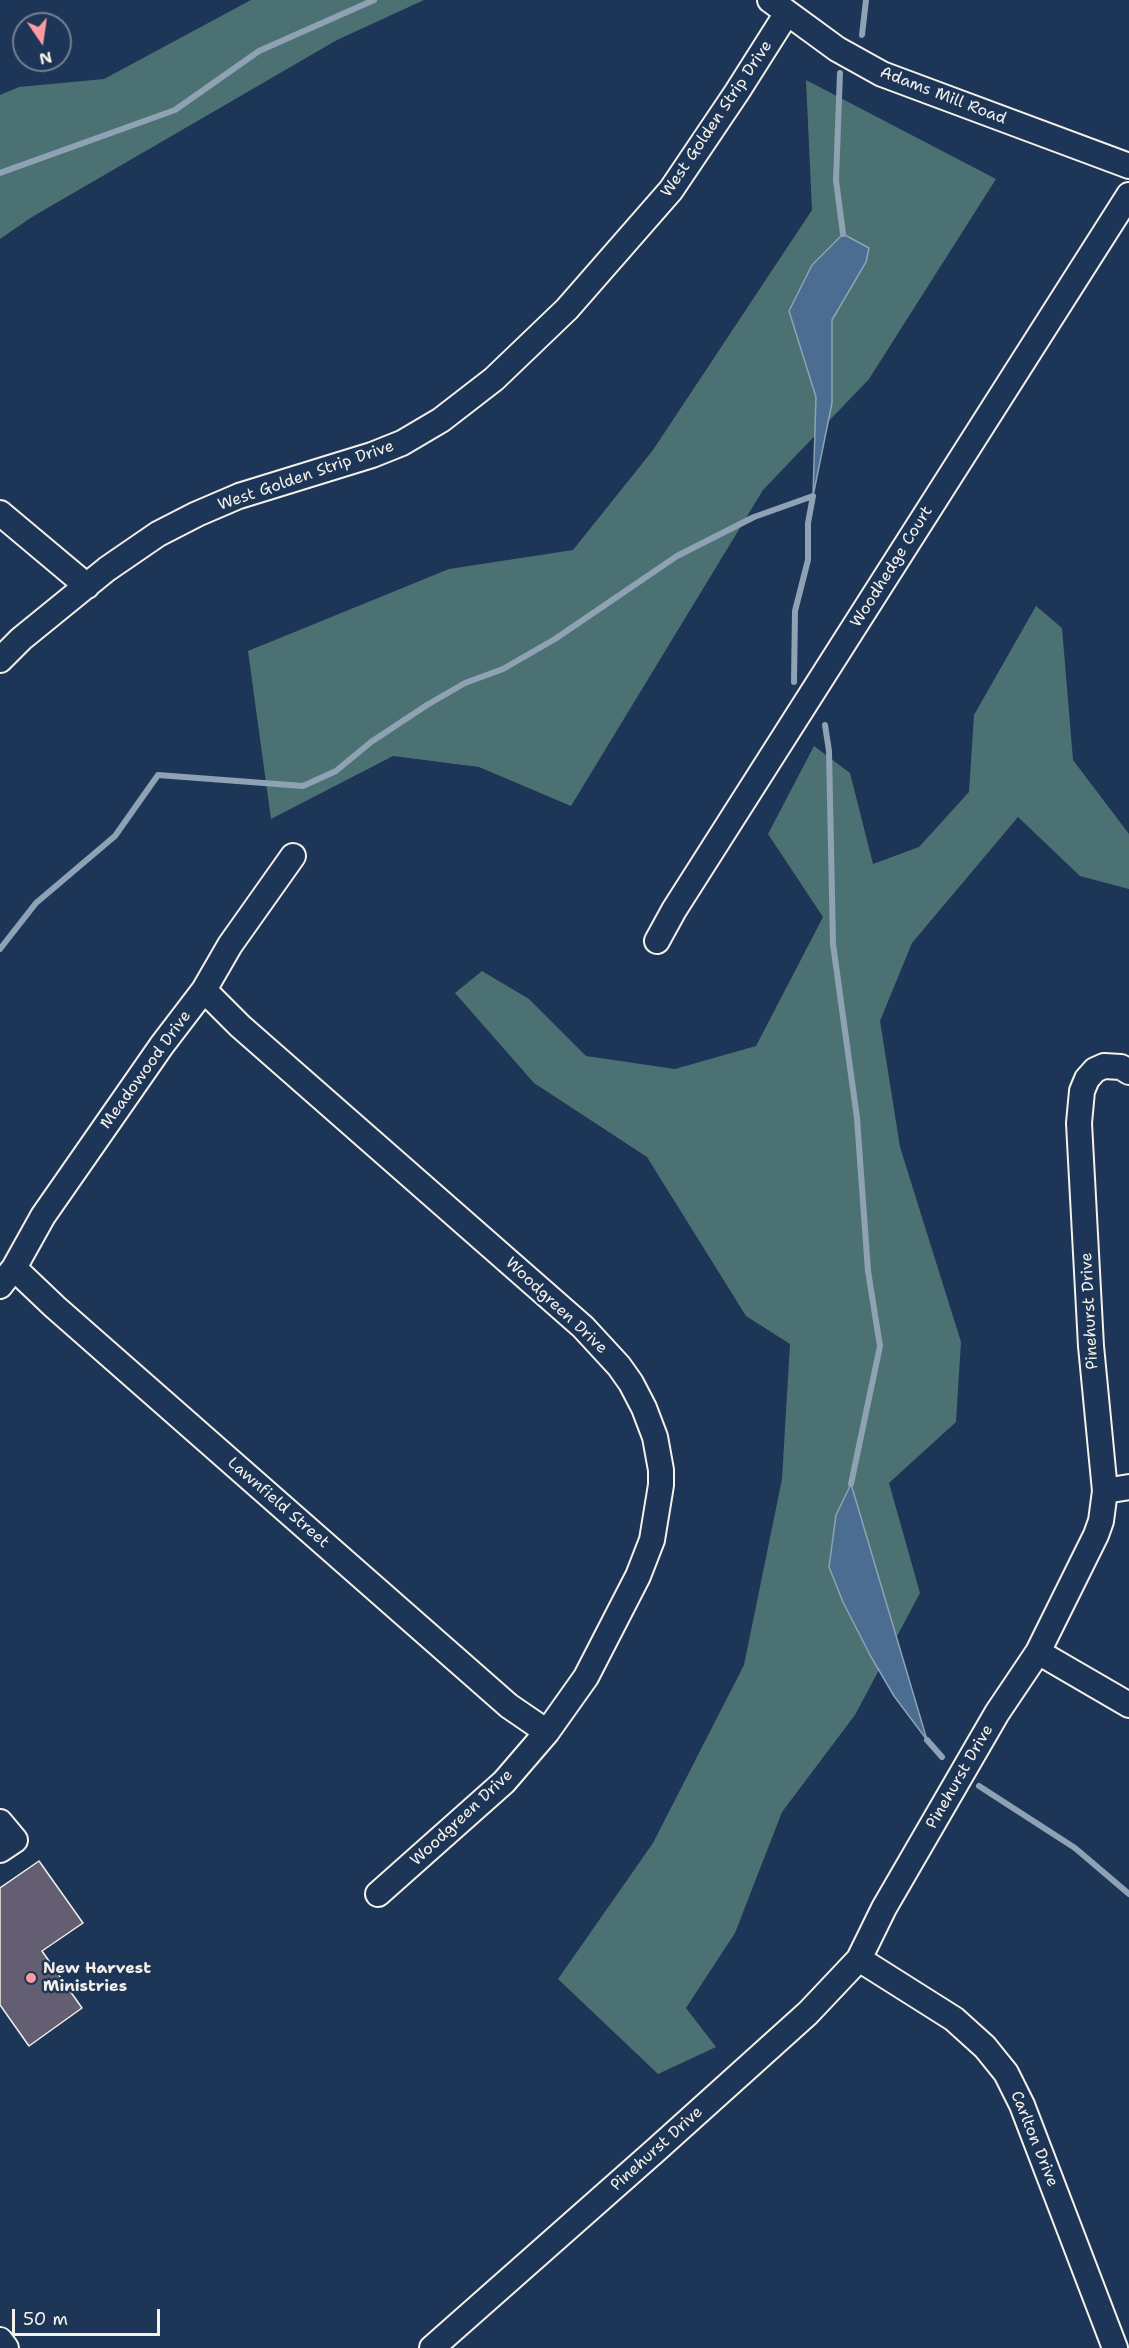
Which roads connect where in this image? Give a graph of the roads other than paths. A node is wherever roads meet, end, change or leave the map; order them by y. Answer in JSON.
{"nodes":[{"id":1,"x":778,"y":6,"type":"edge"},
{"id":2,"x":1129,"y":166,"type":"edge"},
{"id":3,"x":1129,"y":195,"type":"edge"},
{"id":4,"x":0,"y":513,"type":"edge"},
{"id":5,"x":87,"y":585,"type":"junction"},
{"id":6,"x":0,"y":660,"type":"edge"},
{"id":7,"x":293,"y":855,"type":"dead end"},
{"id":8,"x":657,"y":941,"type":"dead end"},
{"id":9,"x":204,"y":990,"type":"junction"},
{"id":10,"x":1129,"y":1072,"type":"edge"},
{"id":11,"x":7,"y":1277,"type":"edge"},
{"id":12,"x":1129,"y":1487,"type":"edge"},
{"id":13,"x":1105,"y":1491,"type":"junction"},
{"id":14,"x":1038,"y":1652,"type":"junction"},
{"id":15,"x":1129,"y":1705,"type":"edge"},
{"id":16,"x":547,"y":1732,"type":"junction"},
{"id":17,"x":0,"y":1822,"type":"edge"},
{"id":18,"x":0,"y":1850,"type":"edge"},
{"id":19,"x":378,"y":1894,"type":"dead end"},
{"id":20,"x":859,"y":1959,"type":"junction"},
{"id":21,"x":0,"y":2340,"type":"edge"},
{"id":22,"x":6,"y":2348,"type":"edge"},
{"id":23,"x":432,"y":2348,"type":"edge"},
{"id":24,"x":1115,"y":2348,"type":"edge"}],
"edges":[{"from":1,"to":2,"type":"street","name":"Adams Mill Road"},
{"from":1,"to":5,"type":"street","name":"West Golden Strip Drive"},
{"from":3,"to":8,"type":"street","name":"Woodhedge Court"},
{"from":4,"to":5,"type":"street"},
{"from":5,"to":6,"type":"street","name":"West Golden Strip Drive"},
{"from":7,"to":9,"type":"street","name":"Meadowood Drive"},
{"from":9,"to":11,"type":"street","name":"Meadowood Drive"},
{"from":9,"to":16,"type":"street","name":"Woodgreen Drive"},
{"from":10,"to":13,"type":"street","name":"Pinehurst Drive"},
{"from":11,"to":16,"type":"street","name":"Lawnfield Street"},
{"from":12,"to":13,"type":"street"},
{"from":13,"to":14,"type":"street","name":"Pinehurst Drive"},
{"from":14,"to":15,"type":"street"},
{"from":14,"to":20,"type":"street","name":"Pinehurst Drive"},
{"from":16,"to":19,"type":"street","name":"Woodgreen Drive"},
{"from":17,"to":18,"type":"street"},
{"from":20,"to":23,"type":"street","name":"Pinehurst Drive"},
{"from":20,"to":24,"type":"street","name":"Carlton Drive"},
{"from":21,"to":22,"type":"street"}]}
